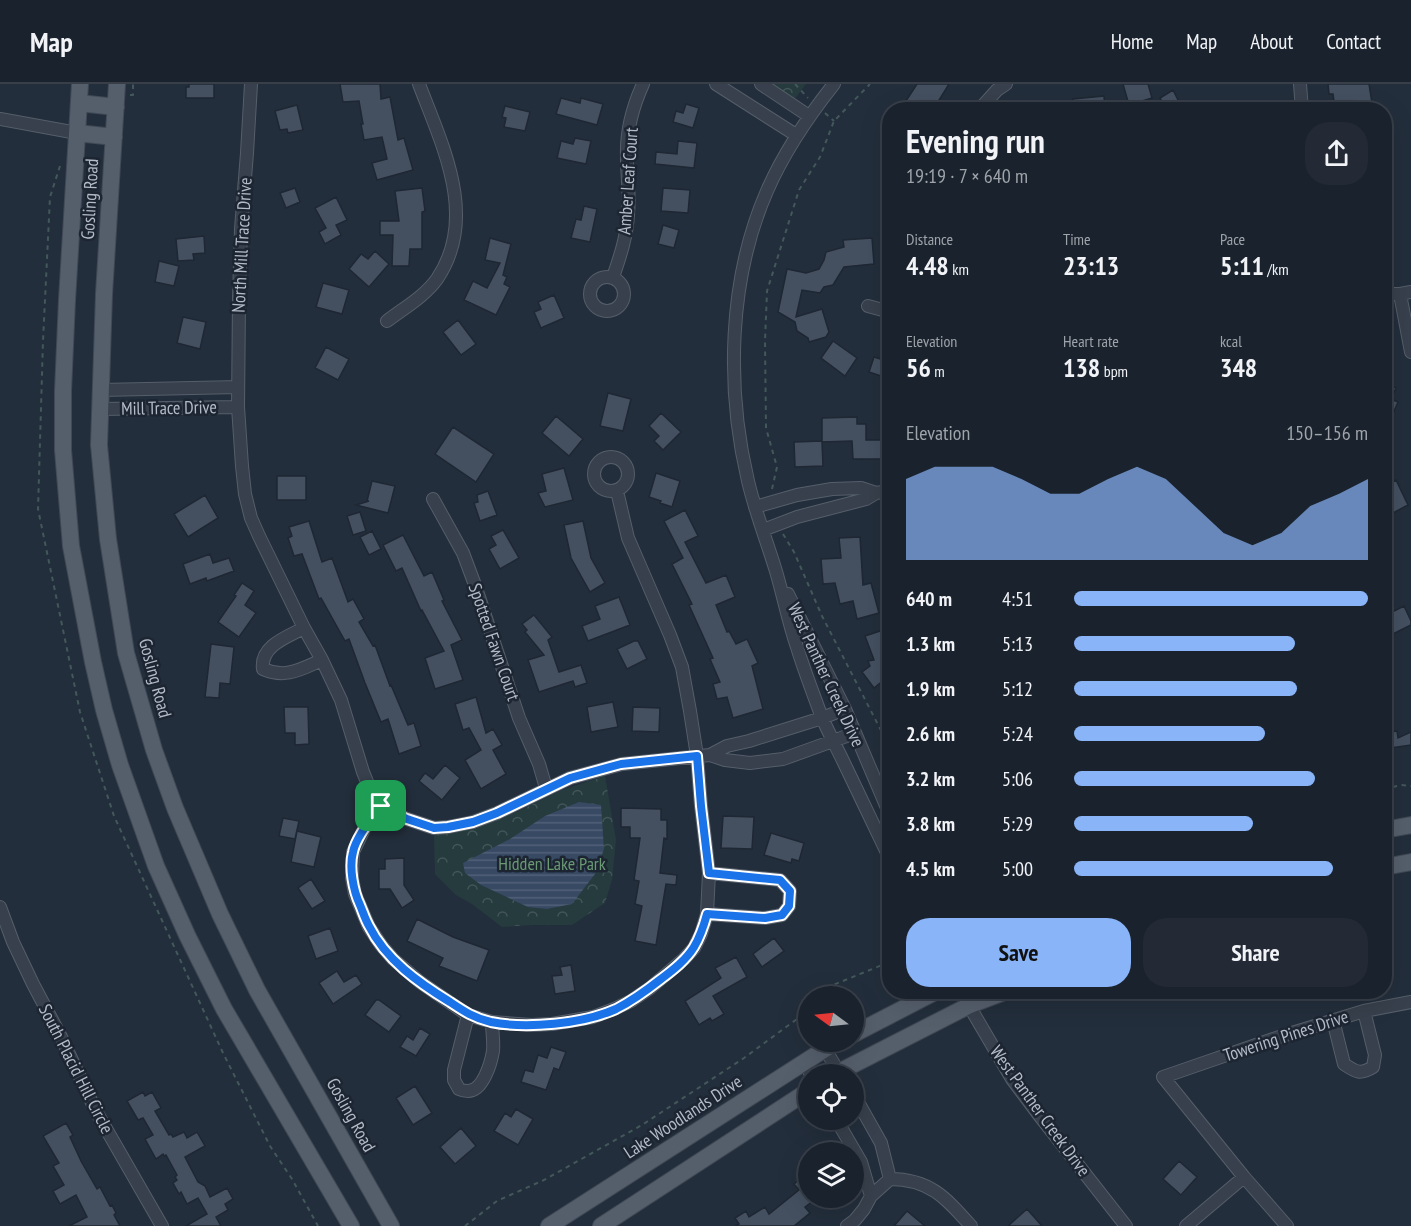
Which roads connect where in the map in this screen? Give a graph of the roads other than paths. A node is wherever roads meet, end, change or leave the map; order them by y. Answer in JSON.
{"nodes":[{"id":1,"x":80,"y":84,"type":"edge"},
{"id":2,"x":117,"y":84,"type":"edge"},
{"id":3,"x":251,"y":84,"type":"edge"},
{"id":4,"x":420,"y":84,"type":"edge"},
{"id":5,"x":643,"y":84,"type":"edge"},
{"id":6,"x":716,"y":84,"type":"edge"},
{"id":7,"x":761,"y":84,"type":"edge"},
{"id":8,"x":834,"y":84,"type":"edge"},
{"id":9,"x":1006,"y":84,"type":"edge"},
{"id":10,"x":1300,"y":84,"type":"edge"},
{"id":11,"x":986,"y":102,"type":"edge"},
{"id":12,"x":1301,"y":102,"type":"edge"},
{"id":13,"x":79,"y":103,"type":"junction"},
{"id":14,"x":116,"y":107,"type":"junction"},
{"id":15,"x":809,"y":116,"type":"junction"},
{"id":16,"x":0,"y":119,"type":"edge"},
{"id":17,"x":77,"y":133,"type":"junction"},
{"id":18,"x":796,"y":135,"type":"junction"},
{"id":19,"x":114,"y":136,"type":"junction"},
{"id":20,"x":613,"y":278,"type":"dead end"},
{"id":21,"x":1406,"y":293,"type":"edge"},
{"id":22,"x":868,"y":306,"type":"dead end"},
{"id":23,"x":882,"y":310,"type":"edge"},
{"id":24,"x":387,"y":321,"type":"dead end"},
{"id":25,"x":1411,"y":352,"type":"edge"},
{"id":26,"x":238,"y":387,"type":"junction"},
{"id":27,"x":101,"y":390,"type":"junction"},
{"id":28,"x":238,"y":407,"type":"junction"},
{"id":29,"x":100,"y":409,"type":"junction"},
{"id":30,"x":617,"y":490,"type":"dead end"},
{"id":31,"x":882,"y":491,"type":"edge"},
{"id":32,"x":882,"y":492,"type":"edge"},
{"id":33,"x":433,"y":499,"type":"dead end"},
{"id":34,"x":755,"y":507,"type":"junction"},
{"id":35,"x":763,"y":530,"type":"junction"},
{"id":36,"x":775,"y":569,"type":"junction"},
{"id":37,"x":304,"y":628,"type":"junction"},
{"id":38,"x":322,"y":660,"type":"junction"},
{"id":39,"x":845,"y":709,"type":"junction"},
{"id":40,"x":822,"y":718,"type":"junction"},
{"id":41,"x":855,"y":733,"type":"junction"},
{"id":42,"x":833,"y":741,"type":"junction"},
{"id":43,"x":704,"y":755,"type":"junction"},
{"id":44,"x":546,"y":788,"type":"junction"},
{"id":45,"x":882,"y":795,"type":"edge"},
{"id":46,"x":381,"y":806,"type":"junction"},
{"id":47,"x":1411,"y":825,"type":"edge"},
{"id":48,"x":1392,"y":829,"type":"edge"},
{"id":49,"x":882,"y":842,"type":"edge"},
{"id":50,"x":1411,"y":862,"type":"edge"},
{"id":51,"x":1392,"y":866,"type":"edge"},
{"id":52,"x":709,"y":873,"type":"junction"},
{"id":53,"x":0,"y":907,"type":"edge"},
{"id":54,"x":707,"y":914,"type":"junction"},
{"id":55,"x":922,"y":999,"type":"edge"},
{"id":56,"x":963,"y":999,"type":"edge"},
{"id":57,"x":966,"y":999,"type":"edge"},
{"id":58,"x":1411,"y":1002,"type":"edge"},
{"id":59,"x":1364,"y":1011,"type":"junction"},
{"id":60,"x":468,"y":1015,"type":"junction"},
{"id":61,"x":1333,"y":1020,"type":"junction"},
{"id":62,"x":492,"y":1022,"type":"junction"},
{"id":63,"x":864,"y":1029,"type":"edge"},
{"id":64,"x":825,"y":1052,"type":"edge"},
{"id":65,"x":812,"y":1064,"type":"edge"},
{"id":66,"x":853,"y":1064,"type":"edge"},
{"id":67,"x":798,"y":1074,"type":"edge"},
{"id":68,"x":798,"y":1098,"type":"edge"},
{"id":69,"x":864,"y":1113,"type":"edge"},
{"id":70,"x":842,"y":1130,"type":"edge"},
{"id":71,"x":1244,"y":1177,"type":"junction"},
{"id":72,"x":890,"y":1179,"type":"junction"},
{"id":73,"x":871,"y":1196,"type":"junction"},
{"id":74,"x":162,"y":1226,"type":"edge"},
{"id":75,"x":351,"y":1226,"type":"edge"},
{"id":76,"x":391,"y":1226,"type":"edge"},
{"id":77,"x":549,"y":1226,"type":"edge"},
{"id":78,"x":601,"y":1226,"type":"edge"},
{"id":79,"x":847,"y":1226,"type":"edge"},
{"id":80,"x":970,"y":1226,"type":"edge"},
{"id":81,"x":1126,"y":1226,"type":"edge"},
{"id":82,"x":1186,"y":1226,"type":"edge"},
{"id":83,"x":1287,"y":1226,"type":"edge"}],
"edges":[{"from":1,"to":13,"type":"main road","name":"Gosling Road"},
{"from":2,"to":14,"type":"main road","name":"Gosling Road"},
{"from":3,"to":26,"type":"street","name":"North Mill Trace Drive"},
{"from":4,"to":24,"type":"street"},
{"from":5,"to":20,"type":"street","name":"Amber Leaf Court"},
{"from":6,"to":18,"type":"street"},
{"from":7,"to":15,"type":"street"},
{"from":8,"to":15,"type":"street","name":"West Panther Creek Drive"},
{"from":9,"to":11,"type":"street"},
{"from":10,"to":12,"type":"street"},
{"from":13,"to":14,"type":"main road"},
{"from":13,"to":17,"type":"main road","name":"Gosling Road"},
{"from":14,"to":19,"type":"main road","name":"Gosling Road"},
{"from":15,"to":18,"type":"street","name":"West Panther Creek Drive"},
{"from":16,"to":17,"type":"street"},
{"from":17,"to":19,"type":"main road"},
{"from":17,"to":75,"type":"main road","name":"Gosling Road"},
{"from":18,"to":34,"type":"street","name":"West Panther Creek Drive"},
{"from":19,"to":27,"type":"main road","name":"Gosling Road"},
{"from":21,"to":25,"type":"street"},
{"from":22,"to":23,"type":"street"},
{"from":26,"to":27,"type":"street","name":"Mill Trace Drive"},
{"from":26,"to":28,"type":"street","name":"North Mill Trace Drive"},
{"from":27,"to":29,"type":"main road","name":"Gosling Road"},
{"from":28,"to":29,"type":"street","name":"Mill Trace Drive"},
{"from":28,"to":37,"type":"street","name":"North Mill Trace Drive"},
{"from":29,"to":76,"type":"main road","name":"Gosling Road"},
{"from":30,"to":43,"type":"street"},
{"from":31,"to":34,"type":"street"},
{"from":32,"to":35,"type":"street"},
{"from":33,"to":44,"type":"street","name":"Spotted Fawn Court"},
{"from":34,"to":35,"type":"street","name":"West Panther Creek Drive"},
{"from":35,"to":36,"type":"street","name":"West Panther Creek Drive"},
{"from":36,"to":39,"type":"street","name":"West Panther Creek Drive"},
{"from":36,"to":40,"type":"street","name":"West Panther Creek Drive"},
{"from":37,"to":38,"type":"street","name":"North Mill Trace Drive"},
{"from":37,"to":38,"type":"street"},
{"from":38,"to":46,"type":"street","name":"North Mill Trace Drive"},
{"from":39,"to":40,"type":"street"},
{"from":39,"to":41,"type":"street","name":"West Panther Creek Drive"},
{"from":40,"to":42,"type":"street","name":"West Panther Creek Drive"},
{"from":40,"to":43,"type":"street"},
{"from":41,"to":42,"type":"street"},
{"from":41,"to":45,"type":"street","name":"West Panther Creek Drive"},
{"from":42,"to":43,"type":"street"},
{"from":42,"to":49,"type":"street","name":"West Panther Creek Drive"},
{"from":43,"to":44,"type":"street"},
{"from":43,"to":52,"type":"street"},
{"from":44,"to":46,"type":"street"},
{"from":46,"to":60,"type":"street"},
{"from":47,"to":48,"type":"main road"},
{"from":50,"to":51,"type":"main road"},
{"from":52,"to":54,"type":"street"},
{"from":52,"to":54,"type":"street"},
{"from":53,"to":74,"type":"street","name":"South Placid Hill Circle"},
{"from":54,"to":62,"type":"street"},
{"from":55,"to":63,"type":"main road"},
{"from":56,"to":66,"type":"main road"},
{"from":57,"to":81,"type":"street","name":"West Panther Creek Drive"},
{"from":58,"to":59,"type":"street","name":"Towering Pines Drive"},
{"from":59,"to":61,"type":"street","name":"Towering Pines Drive"},
{"from":59,"to":61,"type":"street"},
{"from":60,"to":62,"type":"street"},
{"from":60,"to":62,"type":"street"},
{"from":61,"to":71,"type":"street","name":"Towering Pines Drive"},
{"from":64,"to":65,"type":"main road","name":"Lake Woodlands Drive"},
{"from":67,"to":77,"type":"main road","name":"Lake Woodlands Drive"},
{"from":68,"to":78,"type":"main road"},
{"from":69,"to":72,"type":"street"},
{"from":70,"to":73,"type":"street"},
{"from":71,"to":82,"type":"street"},
{"from":71,"to":83,"type":"street"},
{"from":72,"to":73,"type":"street"},
{"from":72,"to":80,"type":"street"},
{"from":73,"to":79,"type":"street"}]}
